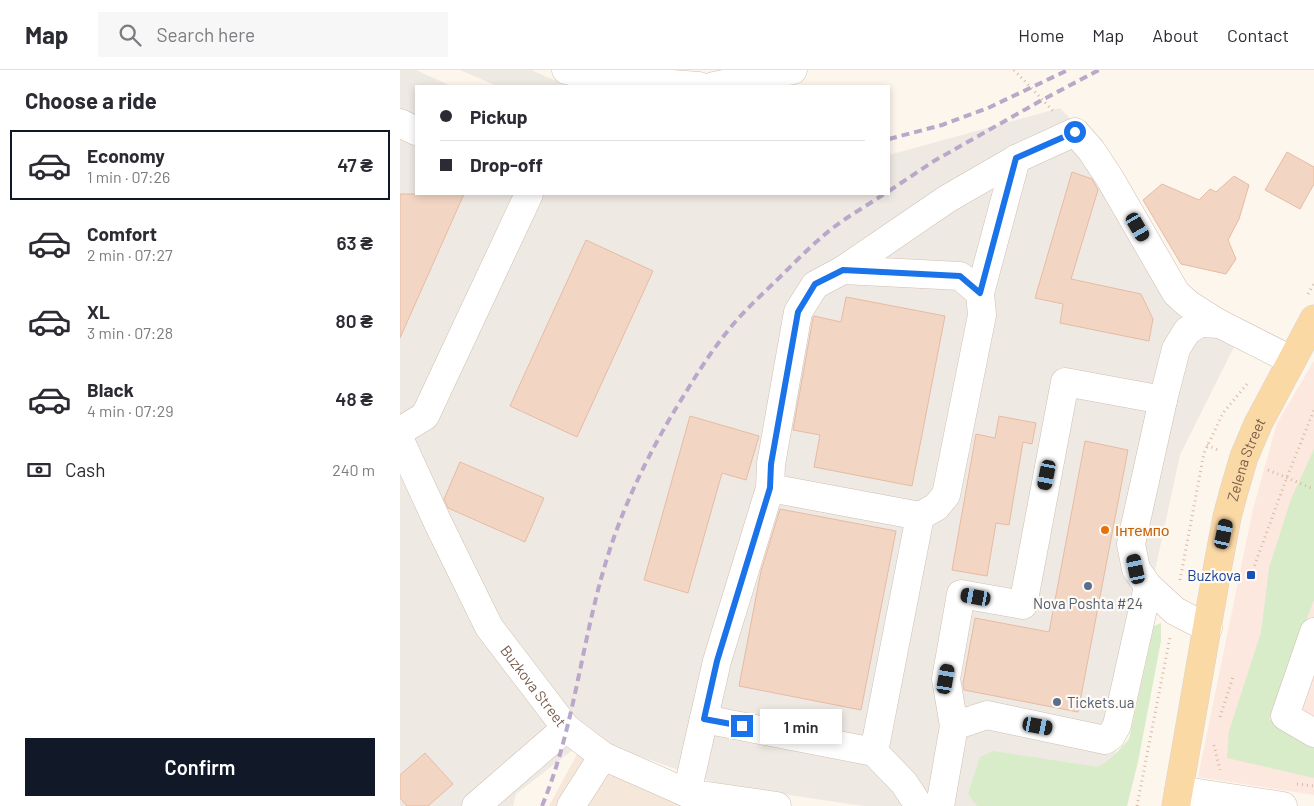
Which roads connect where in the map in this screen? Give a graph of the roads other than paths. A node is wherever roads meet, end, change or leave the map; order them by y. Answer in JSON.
{"nodes":[{"id":1,"x":566,"y":70,"type":"edge"},
{"id":2,"x":793,"y":70,"type":"edge"},
{"id":3,"x":685,"y":85,"type":"edge"},
{"id":4,"x":719,"y":85,"type":"edge"},
{"id":5,"x":400,"y":123,"type":"edge"},
{"id":6,"x":415,"y":130,"type":"edge"},
{"id":7,"x":1016,"y":158,"type":"junction"},
{"id":8,"x":529,"y":195,"type":"edge"},
{"id":9,"x":843,"y":270,"type":"junction"},
{"id":10,"x":980,"y":293,"type":"junction"},
{"id":11,"x":1314,"y":319,"type":"edge"},
{"id":12,"x":1220,"y":324,"type":"junction"},
{"id":13,"x":1291,"y":360,"type":"junction"},
{"id":14,"x":1163,"y":400,"type":"junction"},
{"id":15,"x":400,"y":431,"type":"edge"},
{"id":16,"x":400,"y":440,"type":"edge"},
{"id":17,"x":770,"y":488,"type":"junction"},
{"id":18,"x":920,"y":516,"type":"junction"},
{"id":19,"x":1148,"y":586,"type":"junction"},
{"id":20,"x":1208,"y":628,"type":"junction"},
{"id":21,"x":1314,"y":632,"type":"edge"},
{"id":22,"x":704,"y":719,"type":"junction"},
{"id":23,"x":954,"y":726,"type":"junction"},
{"id":24,"x":566,"y":728,"type":"junction"},
{"id":25,"x":1314,"y":734,"type":"edge"},
{"id":26,"x":874,"y":752,"type":"junction"},
{"id":27,"x":603,"y":756,"type":"junction"},
{"id":28,"x":686,"y":792,"type":"junction"},
{"id":29,"x":1177,"y":798,"type":"edge"},
{"id":30,"x":476,"y":806,"type":"edge"},
{"id":31,"x":571,"y":806,"type":"edge"},
{"id":32,"x":777,"y":806,"type":"edge"},
{"id":33,"x":919,"y":806,"type":"edge"},
{"id":34,"x":940,"y":806,"type":"edge"},
{"id":35,"x":1283,"y":806,"type":"edge"}],
"edges":[{"from":1,"to":3,"type":"street"},
{"from":2,"to":4,"type":"street"},
{"from":5,"to":6,"type":"street"},
{"from":7,"to":9,"type":"street"},
{"from":7,"to":10,"type":"street"},
{"from":7,"to":12,"type":"street"},
{"from":8,"to":15,"type":"street"},
{"from":9,"to":10,"type":"street"},
{"from":9,"to":17,"type":"street"},
{"from":10,"to":18,"type":"street"},
{"from":11,"to":13,"type":"main road","name":"Zelena Street"},
{"from":12,"to":13,"type":"street"},
{"from":12,"to":14,"type":"street"},
{"from":13,"to":20,"type":"main road","name":"Zelena Street"},
{"from":14,"to":19,"type":"street"},
{"from":14,"to":23,"type":"street"},
{"from":16,"to":24,"type":"street","name":"Buzkova Street"},
{"from":17,"to":18,"type":"street"},
{"from":17,"to":22,"type":"street"},
{"from":18,"to":26,"type":"street"},
{"from":19,"to":20,"type":"street"},
{"from":19,"to":23,"type":"street"},
{"from":20,"to":29,"type":"main road","name":"Zelena Street"},
{"from":21,"to":25,"type":"street"},
{"from":22,"to":26,"type":"street"},
{"from":22,"to":28,"type":"street"},
{"from":23,"to":34,"type":"street"},
{"from":24,"to":27,"type":"street","name":"Buzkova Street"},
{"from":24,"to":30,"type":"street"},
{"from":26,"to":33,"type":"street"},
{"from":27,"to":28,"type":"street","name":"Buzkova Street"},
{"from":27,"to":31,"type":"street"},
{"from":28,"to":32,"type":"street","name":"Buzkova Street"},
{"from":29,"to":35,"type":"street","name":"Zelena Street"}]}
